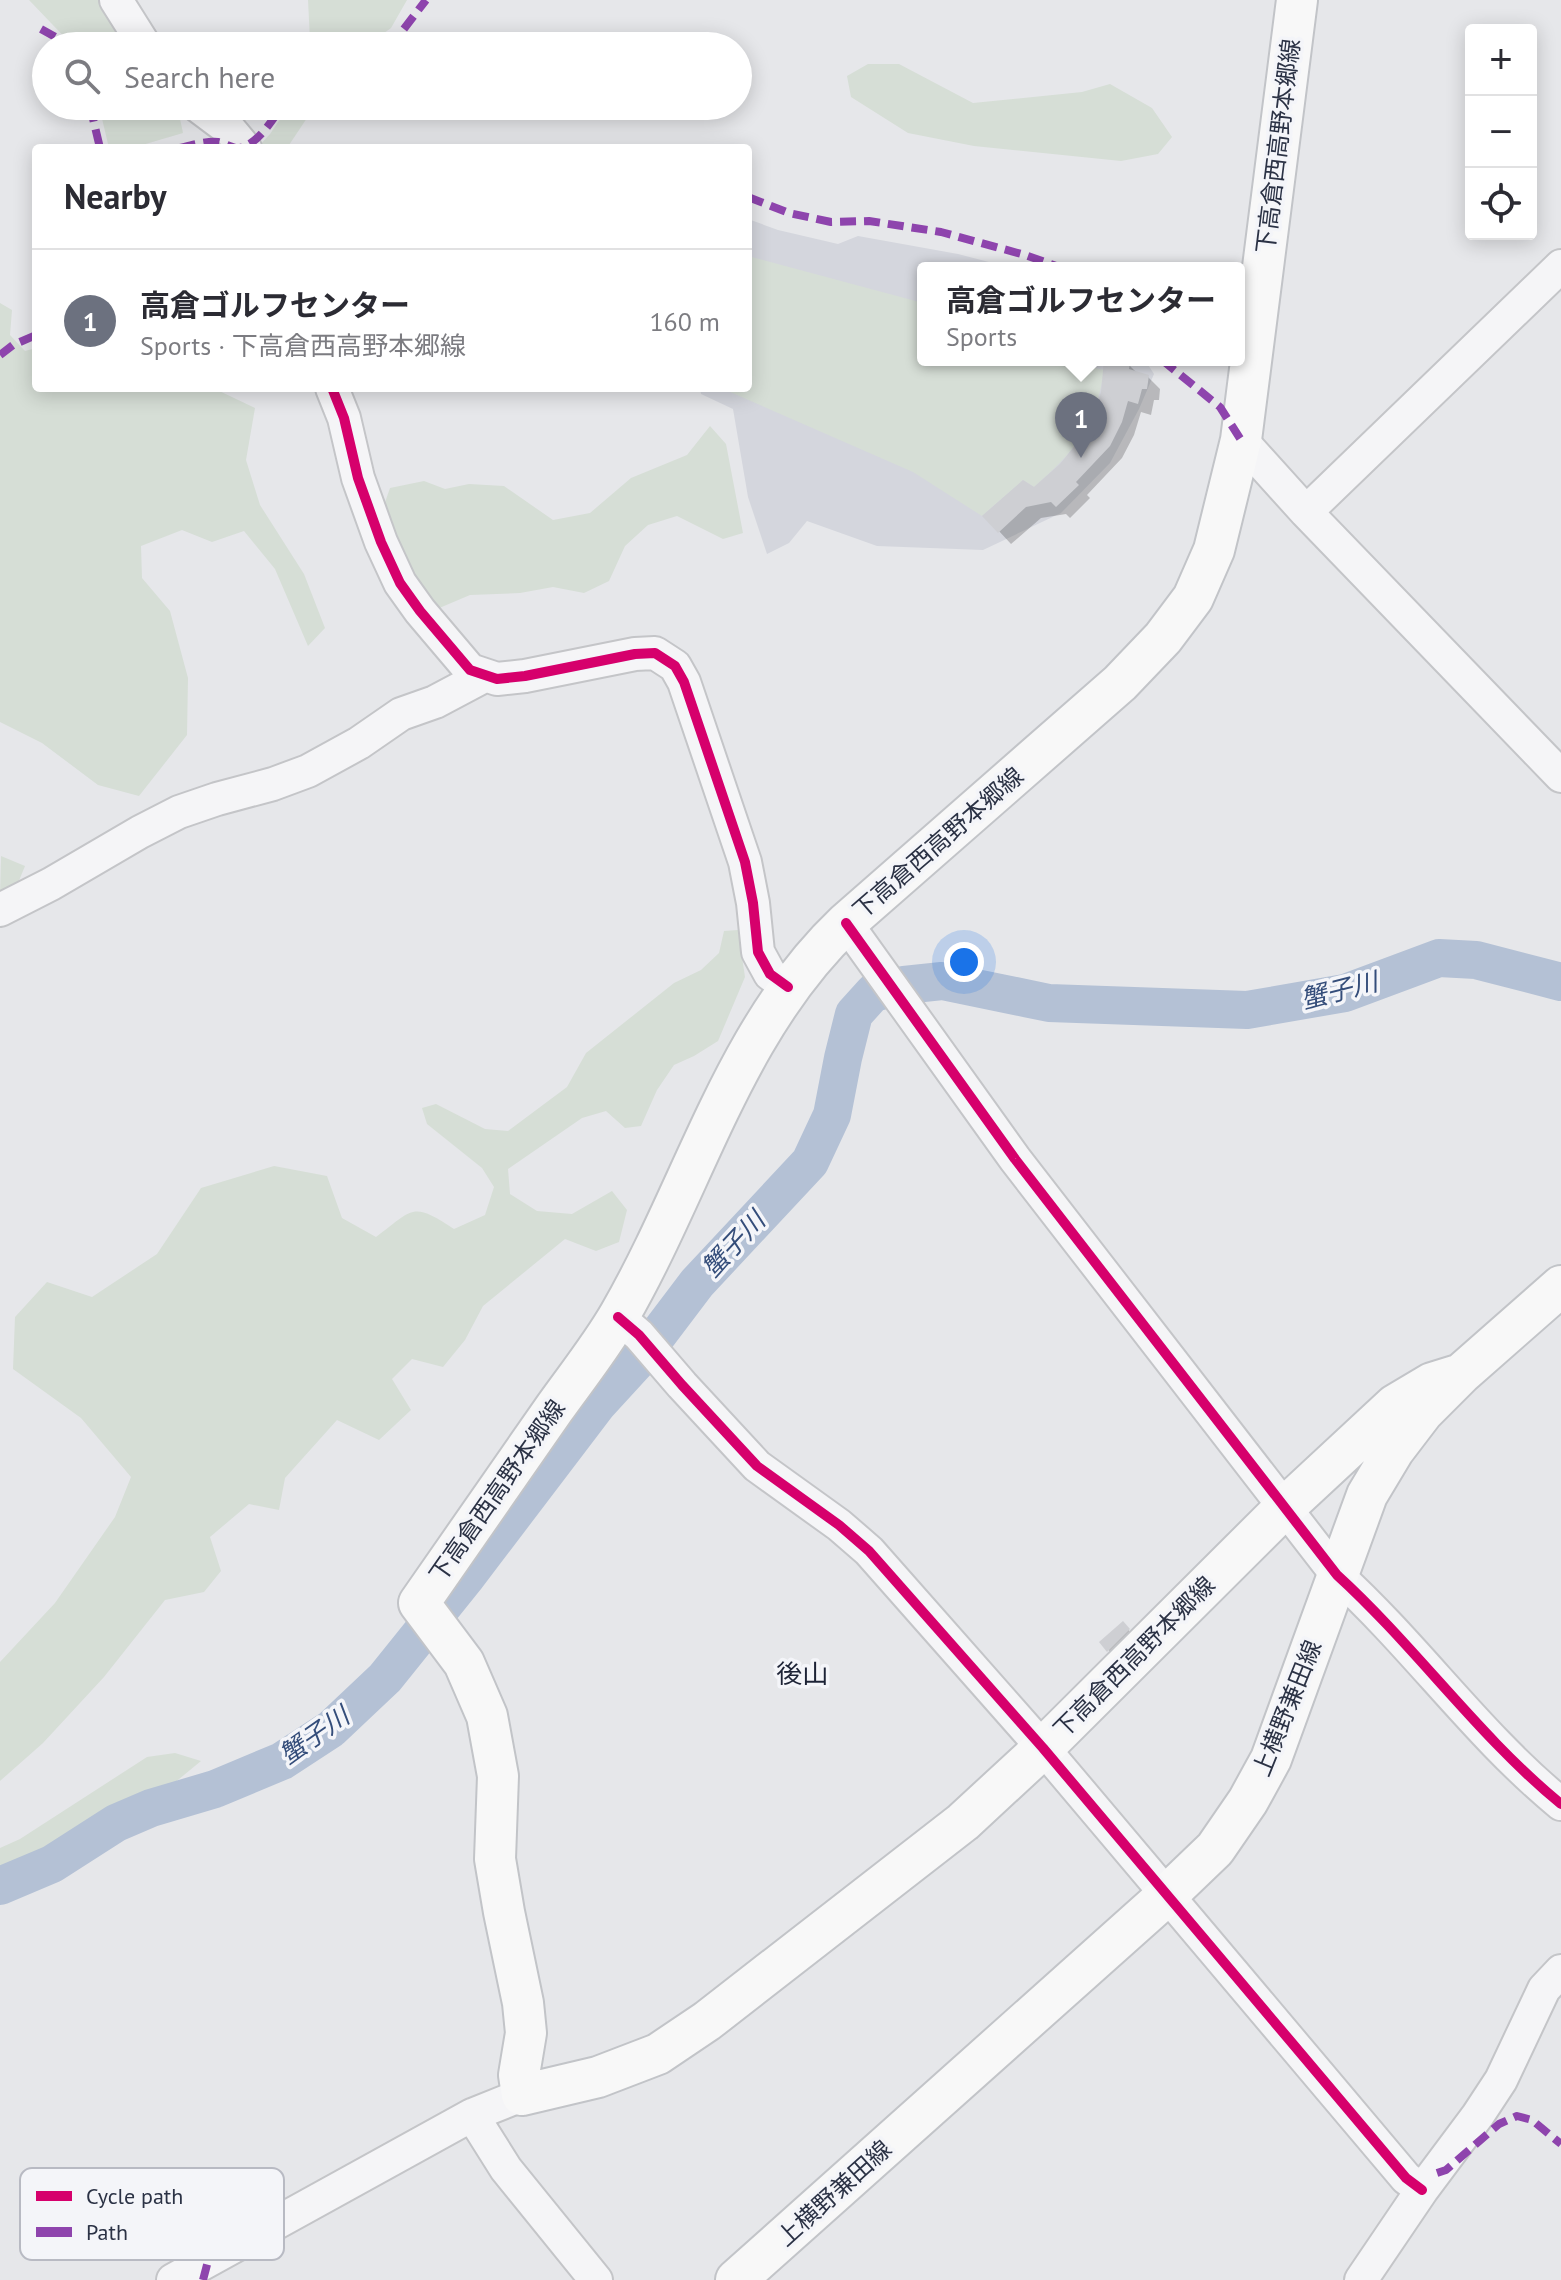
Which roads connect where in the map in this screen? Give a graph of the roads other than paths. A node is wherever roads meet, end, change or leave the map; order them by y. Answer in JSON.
{"nodes":[{"id":1,"x":116,"y":0,"type":"edge"},
{"id":2,"x":1297,"y":0,"type":"edge"},
{"id":3,"x":136,"y":32,"type":"edge"},
{"id":4,"x":217,"y":120,"type":"edge"},
{"id":5,"x":242,"y":144,"type":"edge"},
{"id":6,"x":1561,"y":266,"type":"edge"},
{"id":7,"x":334,"y":392,"type":"edge"},
{"id":8,"x":1241,"y":440,"type":"junction"},
{"id":9,"x":1306,"y":512,"type":"junction"},
{"id":10,"x":484,"y":676,"type":"junction"},
{"id":11,"x":1561,"y":776,"type":"edge"},
{"id":12,"x":0,"y":910,"type":"edge"},
{"id":13,"x":846,"y":923,"type":"junction"},
{"id":14,"x":788,"y":987,"type":"junction"},
{"id":15,"x":1561,"y":1286,"type":"edge"},
{"id":16,"x":638,"y":1335,"type":"junction"},
{"id":17,"x":1461,"y":1374,"type":"junction"},
{"id":18,"x":1284,"y":1508,"type":"junction"},
{"id":19,"x":1337,"y":1575,"type":"junction"},
{"id":20,"x":1043,"y":1748,"type":"junction"},
{"id":21,"x":1561,"y":1804,"type":"edge"},
{"id":22,"x":1166,"y":1896,"type":"junction"},
{"id":23,"x":1561,"y":1971,"type":"edge"},
{"id":24,"x":522,"y":2095,"type":"junction"},
{"id":25,"x":472,"y":2115,"type":"junction"},
{"id":26,"x":1422,"y":2190,"type":"junction"},
{"id":27,"x":284,"y":2219,"type":"edge"},
{"id":28,"x":209,"y":2260,"type":"edge"},
{"id":29,"x":173,"y":2280,"type":"edge"},
{"id":30,"x":596,"y":2280,"type":"edge"},
{"id":31,"x":736,"y":2280,"type":"edge"},
{"id":32,"x":1361,"y":2280,"type":"edge"}],
"edges":[{"from":1,"to":3,"type":"street"},
{"from":2,"to":8,"type":"main road","name":"下高倉西高野本郷線"},
{"from":4,"to":5,"type":"street"},
{"from":6,"to":9,"type":"street"},
{"from":7,"to":10,"type":"street"},
{"from":8,"to":9,"type":"street"},
{"from":8,"to":13,"type":"main road","name":"下高倉西高野本郷線"},
{"from":9,"to":11,"type":"street"},
{"from":10,"to":12,"type":"street"},
{"from":10,"to":14,"type":"street"},
{"from":13,"to":14,"type":"main road","name":"下高倉西高野本郷線"},
{"from":13,"to":18,"type":"street"},
{"from":14,"to":16,"type":"main road","name":"下高倉西高野本郷線"},
{"from":15,"to":17,"type":"main road","name":"上横野兼田線"},
{"from":16,"to":20,"type":"street"},
{"from":16,"to":24,"type":"main road","name":"下高倉西高野本郷線"},
{"from":17,"to":18,"type":"main road","name":"下高倉西高野本郷線"},
{"from":17,"to":19,"type":"main road","name":"上横野兼田線"},
{"from":18,"to":19,"type":"street"},
{"from":18,"to":20,"type":"main road","name":"下高倉西高野本郷線"},
{"from":19,"to":21,"type":"street"},
{"from":19,"to":22,"type":"main road","name":"上横野兼田線"},
{"from":20,"to":22,"type":"street"},
{"from":20,"to":24,"type":"main road","name":"下高倉西高野本郷線"},
{"from":22,"to":26,"type":"street"},
{"from":22,"to":31,"type":"main road","name":"上横野兼田線"},
{"from":23,"to":26,"type":"street"},
{"from":24,"to":25,"type":"street"},
{"from":25,"to":27,"type":"street"},
{"from":25,"to":30,"type":"street"},
{"from":26,"to":32,"type":"street"},
{"from":28,"to":29,"type":"street"}]}
